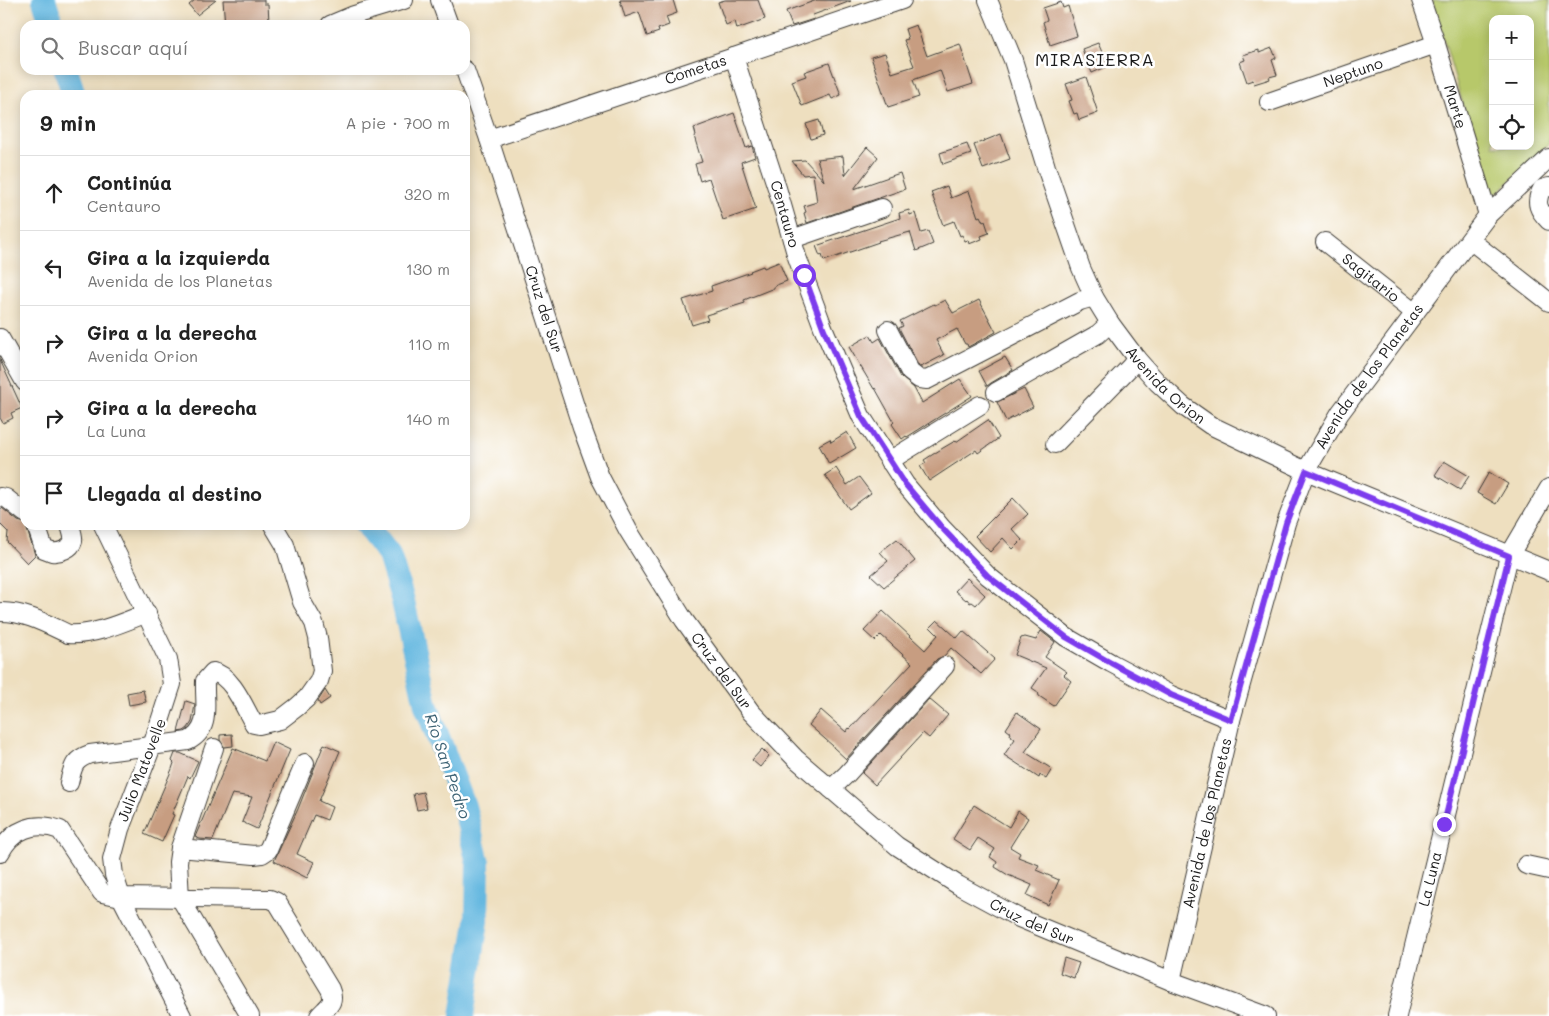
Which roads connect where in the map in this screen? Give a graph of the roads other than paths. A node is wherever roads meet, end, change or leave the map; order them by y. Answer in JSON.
{"nodes":[{"id":1,"x":404,"y":0,"type":"edge"},
{"id":2,"x":440,"y":0,"type":"edge"},
{"id":3,"x":902,"y":0,"type":"edge"},
{"id":4,"x":988,"y":0,"type":"edge"},
{"id":5,"x":1421,"y":0,"type":"edge"},
{"id":6,"x":342,"y":20,"type":"edge"},
{"id":7,"x":447,"y":20,"type":"edge"},
{"id":8,"x":1436,"y":44,"type":"junction"},
{"id":9,"x":734,"y":58,"type":"junction"},
{"id":10,"x":466,"y":75,"type":"edge"},
{"id":11,"x":1269,"y":102,"type":"dead end"},
{"id":12,"x":489,"y":139,"type":"junction"},
{"id":13,"x":1549,"y":158,"type":"edge"},
{"id":14,"x":1526,"y":180,"type":"junction"},
{"id":15,"x":1545,"y":190,"type":"edge"},
{"id":16,"x":882,"y":208,"type":"dead end"},
{"id":17,"x":1488,"y":215,"type":"junction"},
{"id":18,"x":1549,"y":221,"type":"edge"},
{"id":19,"x":792,"y":239,"type":"junction"},
{"id":20,"x":1470,"y":240,"type":"junction"},
{"id":21,"x":1325,"y":242,"type":"dead end"},
{"id":22,"x":1094,"y":297,"type":"junction"},
{"id":23,"x":1549,"y":302,"type":"edge"},
{"id":24,"x":1415,"y":313,"type":"junction"},
{"id":25,"x":1110,"y":323,"type":"junction"},
{"id":26,"x":888,"y":330,"type":"dead end"},
{"id":27,"x":0,"y":338,"type":"edge"},
{"id":28,"x":1136,"y":358,"type":"junction"},
{"id":29,"x":20,"y":373,"type":"edge"},
{"id":30,"x":996,"y":392,"type":"dead end"},
{"id":31,"x":980,"y":404,"type":"dead end"},
{"id":32,"x":1055,"y":444,"type":"dead end"},
{"id":33,"x":889,"y":461,"type":"junction"},
{"id":34,"x":1306,"y":471,"type":"junction"},
{"id":35,"x":1549,"y":488,"type":"edge"},
{"id":36,"x":0,"y":497,"type":"edge"},
{"id":37,"x":20,"y":509,"type":"edge"},
{"id":38,"x":38,"y":530,"type":"edge"},
{"id":39,"x":71,"y":530,"type":"edge"},
{"id":40,"x":106,"y":530,"type":"edge"},
{"id":41,"x":276,"y":530,"type":"edge"},
{"id":42,"x":1509,"y":556,"type":"junction"},
{"id":43,"x":1549,"y":571,"type":"edge"},
{"id":44,"x":2,"y":612,"type":"dead end"},
{"id":45,"x":147,"y":613,"type":"junction"},
{"id":46,"x":945,"y":666,"type":"dead end"},
{"id":47,"x":1231,"y":720,"type":"junction"},
{"id":48,"x":152,"y":746,"type":"junction"},
{"id":49,"x":214,"y":748,"type":"dead end"},
{"id":50,"x":306,"y":763,"type":"dead end"},
{"id":51,"x":69,"y":783,"type":"dead end"},
{"id":52,"x":831,"y":789,"type":"junction"},
{"id":53,"x":180,"y":848,"type":"junction"},
{"id":54,"x":0,"y":853,"type":"edge"},
{"id":55,"x":1526,"y":865,"type":"dead end"},
{"id":56,"x":1549,"y":870,"type":"edge"},
{"id":57,"x":121,"y":897,"type":"junction"},
{"id":58,"x":180,"y":898,"type":"junction"},
{"id":59,"x":1171,"y":981,"type":"junction"},
{"id":60,"x":177,"y":1015,"type":"edge"},
{"id":61,"x":250,"y":1016,"type":"edge"},
{"id":62,"x":318,"y":1016,"type":"edge"},
{"id":63,"x":1266,"y":1016,"type":"edge"},
{"id":64,"x":1397,"y":1016,"type":"edge"}],
"edges":[{"from":1,"to":6,"type":"street"},
{"from":2,"to":7,"type":"street"},
{"from":3,"to":9,"type":"street","name":"Cometas"},
{"from":4,"to":22,"type":"street","name":"Avenida Orion"},
{"from":5,"to":8,"type":"street","name":"Marte"},
{"from":8,"to":11,"type":"street","name":"Neptuno"},
{"from":8,"to":17,"type":"street","name":"Marte"},
{"from":9,"to":12,"type":"street","name":"Cometas"},
{"from":9,"to":19,"type":"street","name":"Centauro"},
{"from":10,"to":12,"type":"street","name":"Cruz del Sur"},
{"from":12,"to":52,"type":"street","name":"Cruz del Sur"},
{"from":13,"to":14,"type":"street","name":"Avenida de los Planetas"},
{"from":14,"to":15,"type":"street"},
{"from":14,"to":17,"type":"street","name":"Avenida de los Planetas"},
{"from":15,"to":18,"type":"street"},
{"from":16,"to":19,"type":"street"},
{"from":17,"to":20,"type":"street","name":"Avenida de los Planetas"},
{"from":19,"to":33,"type":"street","name":"Centauro"},
{"from":20,"to":23,"type":"street"},
{"from":20,"to":24,"type":"street","name":"Avenida de los Planetas"},
{"from":21,"to":24,"type":"street","name":"Sagitario"},
{"from":22,"to":25,"type":"street","name":"Avenida Orion"},
{"from":22,"to":26,"type":"street"},
{"from":24,"to":34,"type":"street","name":"Avenida de los Planetas"},
{"from":25,"to":28,"type":"street","name":"Avenida Orion"},
{"from":25,"to":30,"type":"street"},
{"from":27,"to":29,"type":"street"},
{"from":28,"to":32,"type":"street"},
{"from":28,"to":34,"type":"street","name":"Avenida Orion"},
{"from":31,"to":33,"type":"street"},
{"from":33,"to":47,"type":"street","name":"Centauro"},
{"from":34,"to":42,"type":"street","name":"Avenida Orion"},
{"from":34,"to":47,"type":"street","name":"Avenida de los Planetas"},
{"from":35,"to":42,"type":"street","name":"La Luna"},
{"from":36,"to":37,"type":"street"},
{"from":38,"to":39,"type":"street"},
{"from":40,"to":45,"type":"street","name":"Julio Matovelle"},
{"from":41,"to":48,"type":"street"},
{"from":42,"to":43,"type":"street","name":"Avenida Orion"},
{"from":42,"to":64,"type":"street","name":"La Luna"},
{"from":44,"to":45,"type":"street"},
{"from":45,"to":48,"type":"street","name":"Julio Matovelle"},
{"from":46,"to":52,"type":"street"},
{"from":47,"to":59,"type":"street","name":"Avenida de los Planetas"},
{"from":48,"to":51,"type":"street"},
{"from":48,"to":57,"type":"street","name":"Julio Matovelle"},
{"from":49,"to":53,"type":"street"},
{"from":50,"to":53,"type":"street"},
{"from":52,"to":59,"type":"street","name":"Cruz del Sur"},
{"from":53,"to":58,"type":"street"},
{"from":54,"to":57,"type":"street"},
{"from":55,"to":56,"type":"street"},
{"from":57,"to":58,"type":"street"},
{"from":57,"to":60,"type":"street","name":"Julio Matovelle"},
{"from":58,"to":61,"type":"street"},
{"from":58,"to":62,"type":"street"},
{"from":59,"to":63,"type":"street","name":"Cruz del Sur"}]}
